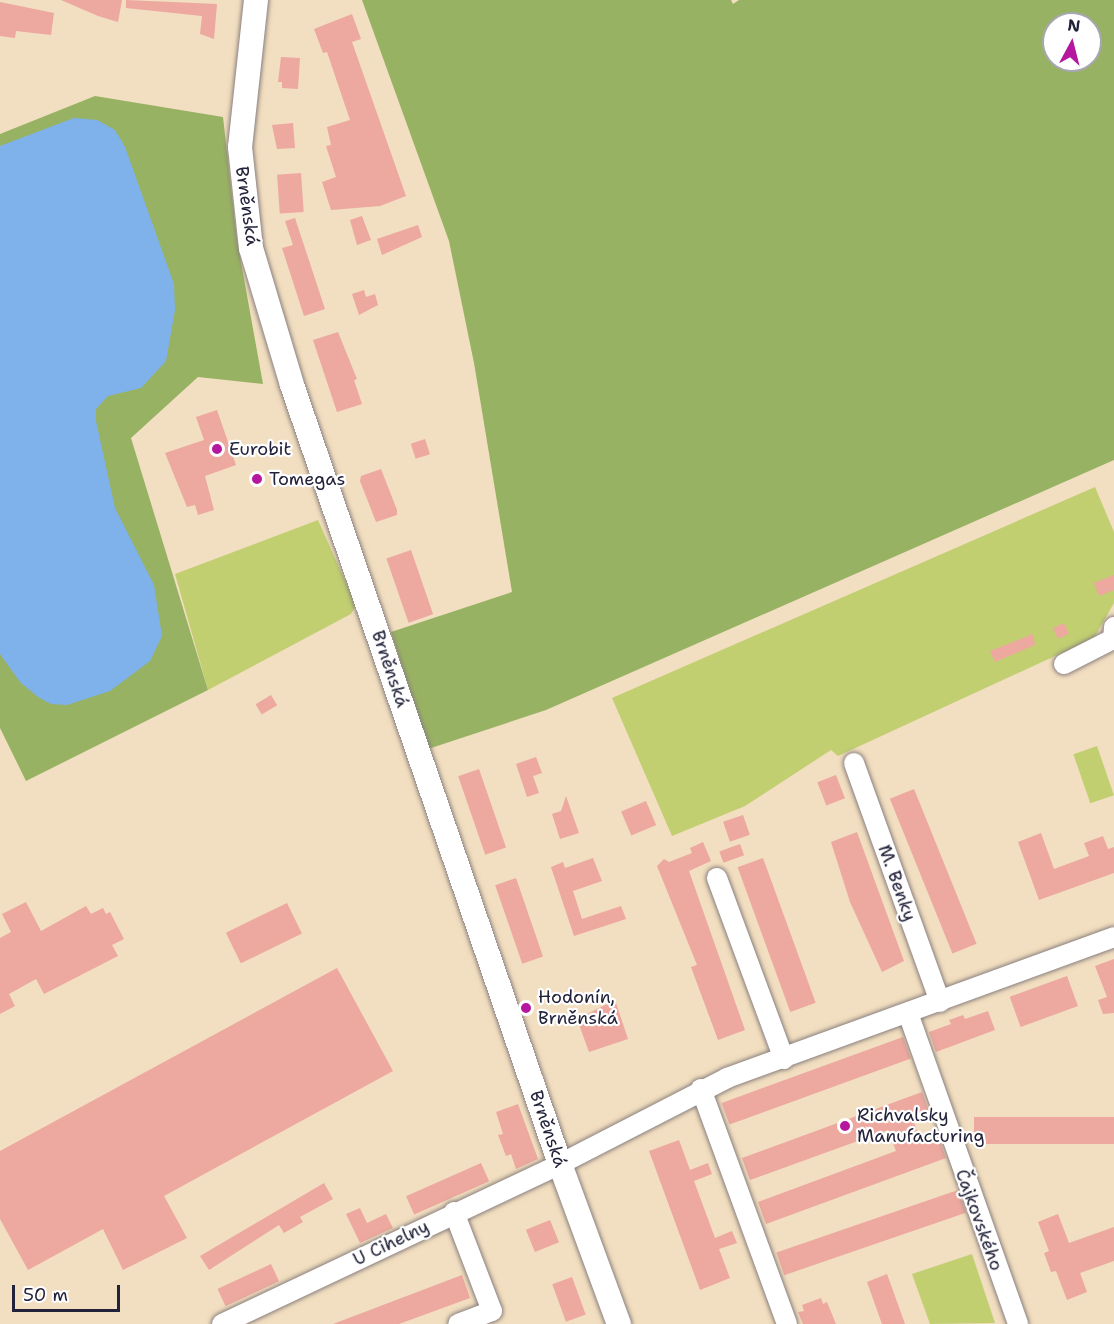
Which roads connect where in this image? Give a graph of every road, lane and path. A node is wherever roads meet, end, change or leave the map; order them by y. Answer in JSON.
{"nodes":[{"id":1,"x":256,"y":0,"type":"edge"},
{"id":2,"x":1114,"y":635,"type":"edge"},
{"id":3,"x":1064,"y":664,"type":"dead end"},
{"id":4,"x":854,"y":763,"type":"dead end"},
{"id":5,"x":717,"y":878,"type":"dead end"},
{"id":6,"x":1114,"y":937,"type":"edge"},
{"id":7,"x":940,"y":1002,"type":"junction"},
{"id":8,"x":908,"y":1013,"type":"junction"},
{"id":9,"x":784,"y":1059,"type":"junction"},
{"id":10,"x":701,"y":1089,"type":"junction"},
{"id":11,"x":560,"y":1164,"type":"junction"},
{"id":12,"x":454,"y":1212,"type":"junction"},
{"id":13,"x":494,"y":1318,"type":"edge"},
{"id":14,"x":222,"y":1324,"type":"edge"},
{"id":15,"x":459,"y":1324,"type":"edge"},
{"id":16,"x":620,"y":1324,"type":"edge"},
{"id":17,"x":787,"y":1324,"type":"edge"},
{"id":18,"x":1018,"y":1324,"type":"edge"}],
"edges":[{"from":1,"to":11,"type":"main road","name":"Brněnská"},
{"from":2,"to":3,"type":"street"},
{"from":4,"to":7,"type":"street","name":"M. Benky"},
{"from":5,"to":9,"type":"street"},
{"from":6,"to":7,"type":"street"},
{"from":7,"to":8,"type":"street"},
{"from":8,"to":9,"type":"street"},
{"from":8,"to":18,"type":"street","name":"Čajkovského"},
{"from":9,"to":10,"type":"street"},
{"from":10,"to":11,"type":"street"},
{"from":10,"to":17,"type":"street"},
{"from":11,"to":12,"type":"street","name":"U Cihelny"},
{"from":11,"to":16,"type":"main road","name":"Brněnská"},
{"from":12,"to":13,"type":"street"},
{"from":12,"to":14,"type":"street","name":"U Cihelny"},
{"from":13,"to":15,"type":"street"}]}
